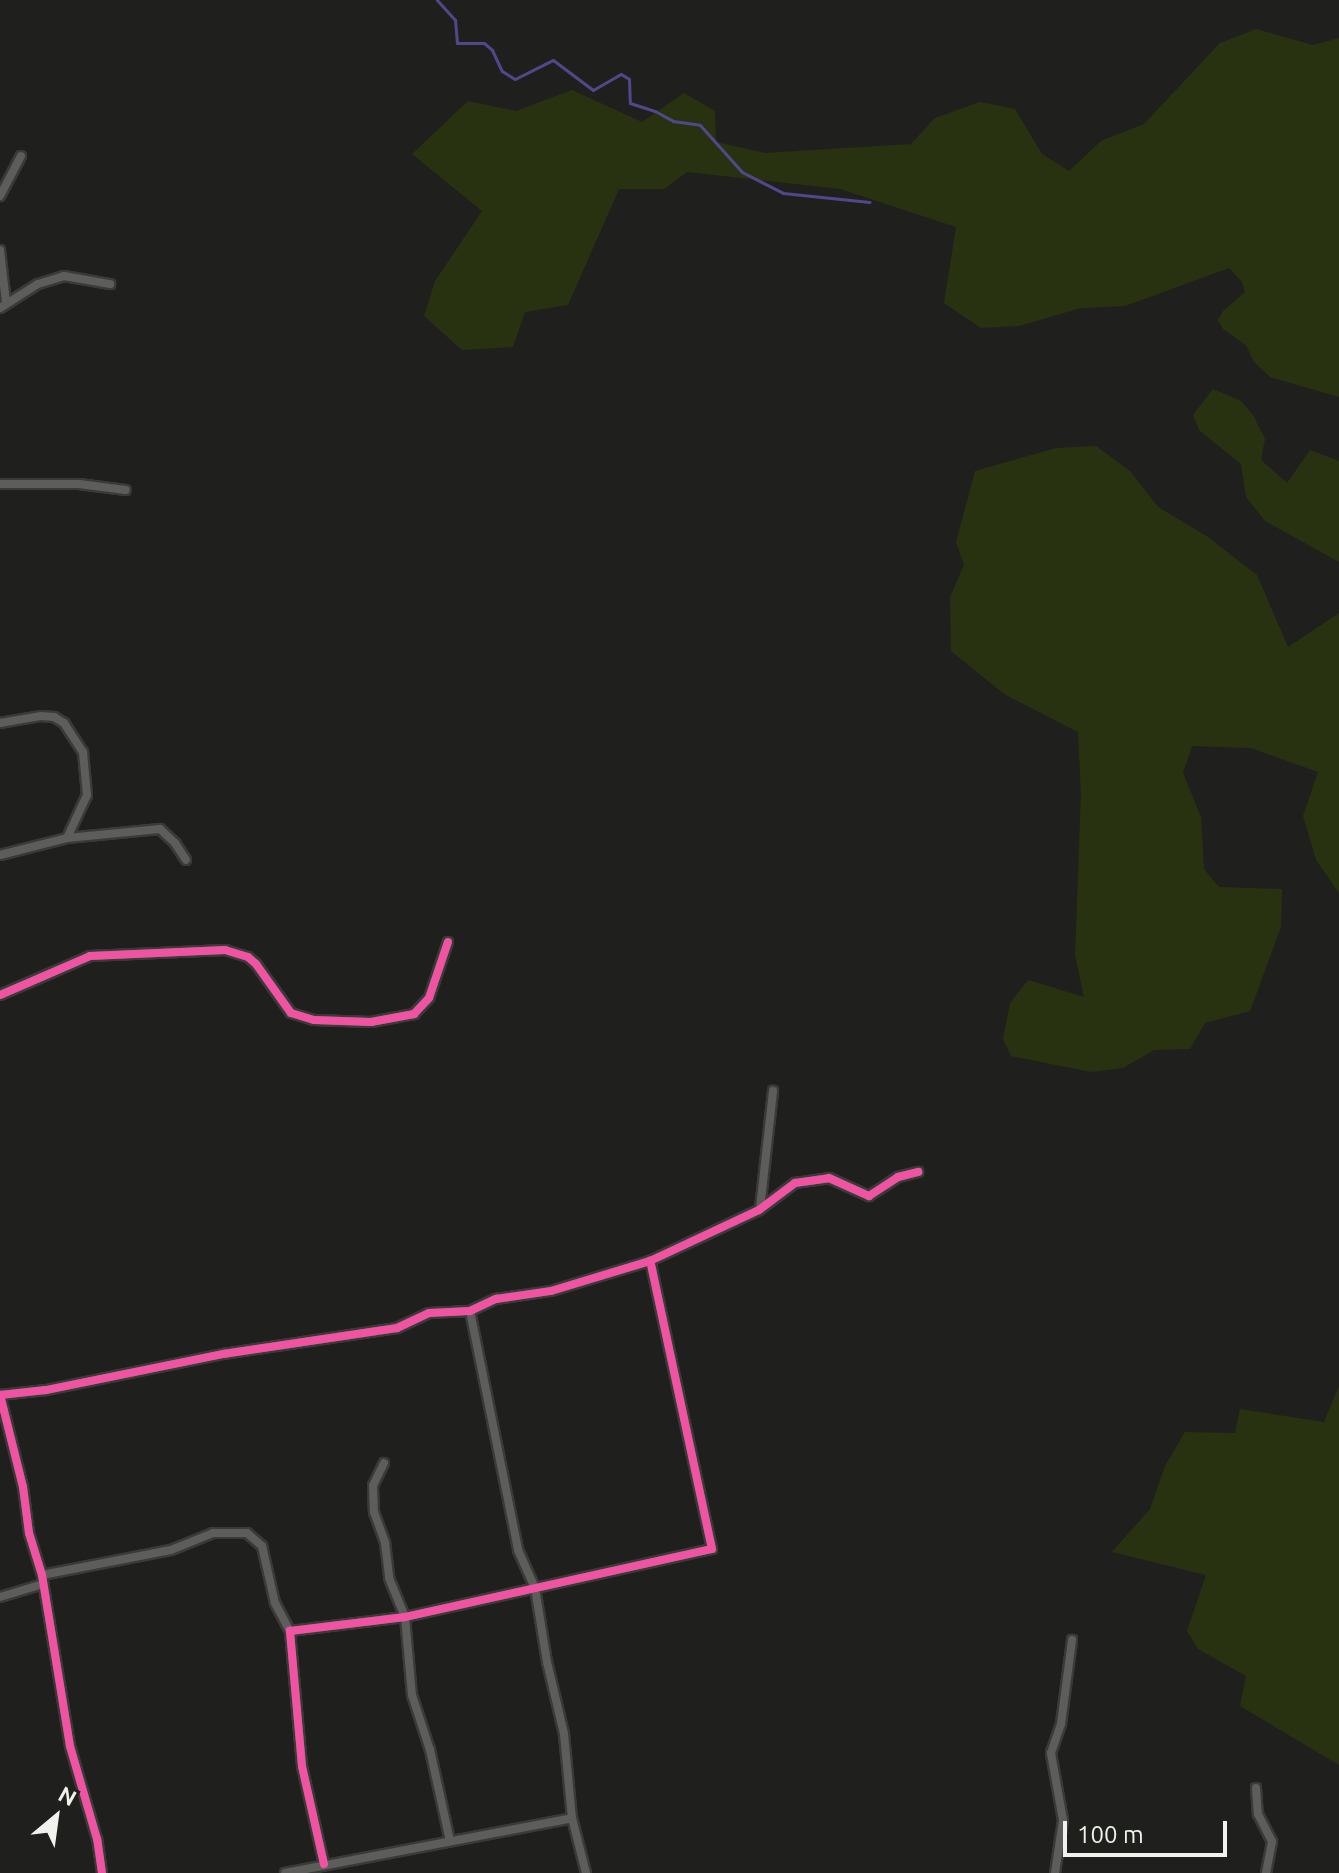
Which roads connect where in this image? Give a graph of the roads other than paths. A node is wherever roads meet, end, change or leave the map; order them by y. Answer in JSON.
{"nodes":[{"id":1,"x":21,"y":156,"type":"dead end"},
{"id":2,"x":0,"y":196,"type":"edge"},
{"id":3,"x":0,"y":250,"type":"edge"},
{"id":4,"x":110,"y":284,"type":"dead end"},
{"id":5,"x":3,"y":306,"type":"edge"},
{"id":6,"x":0,"y":484,"type":"edge"},
{"id":7,"x":126,"y":490,"type":"dead end"},
{"id":8,"x":0,"y":723,"type":"edge"},
{"id":9,"x":67,"y":838,"type":"junction"},
{"id":10,"x":0,"y":855,"type":"edge"},
{"id":11,"x":186,"y":860,"type":"dead end"},
{"id":12,"x":448,"y":942,"type":"dead end"},
{"id":13,"x":0,"y":995,"type":"edge"},
{"id":14,"x":773,"y":1091,"type":"dead end"},
{"id":15,"x":918,"y":1172,"type":"dead end"},
{"id":16,"x":759,"y":1210,"type":"junction"},
{"id":17,"x":650,"y":1261,"type":"junction"},
{"id":18,"x":470,"y":1311,"type":"junction"},
{"id":19,"x":384,"y":1463,"type":"dead end"},
{"id":20,"x":42,"y":1579,"type":"junction"},
{"id":21,"x":535,"y":1588,"type":"junction"},
{"id":22,"x":0,"y":1597,"type":"edge"},
{"id":23,"x":405,"y":1617,"type":"junction"},
{"id":24,"x":290,"y":1631,"type":"junction"},
{"id":25,"x":1072,"y":1640,"type":"dead end"},
{"id":26,"x":1256,"y":1788,"type":"dead end"},
{"id":27,"x":572,"y":1818,"type":"junction"},
{"id":28,"x":450,"y":1841,"type":"junction"},
{"id":29,"x":324,"y":1864,"type":"junction"},
{"id":30,"x":102,"y":1873,"type":"edge"},
{"id":31,"x":285,"y":1873,"type":"edge"},
{"id":32,"x":586,"y":1873,"type":"edge"},
{"id":33,"x":1055,"y":1873,"type":"edge"},
{"id":34,"x":1266,"y":1873,"type":"edge"}],
"edges":[{"from":1,"to":2,"type":"street"},
{"from":3,"to":5,"type":"street"},
{"from":4,"to":5,"type":"street"},
{"from":6,"to":7,"type":"street"},
{"from":8,"to":9,"type":"street"},
{"from":9,"to":10,"type":"street"},
{"from":9,"to":11,"type":"street"},
{"from":12,"to":13,"type":"street"},
{"from":14,"to":16,"type":"street"},
{"from":15,"to":16,"type":"street"},
{"from":16,"to":17,"type":"street"},
{"from":17,"to":18,"type":"street"},
{"from":17,"to":21,"type":"street"},
{"from":18,"to":20,"type":"street"},
{"from":18,"to":21,"type":"street"},
{"from":19,"to":23,"type":"street"},
{"from":20,"to":22,"type":"street"},
{"from":20,"to":24,"type":"street"},
{"from":20,"to":30,"type":"street"},
{"from":21,"to":23,"type":"street"},
{"from":21,"to":27,"type":"street"},
{"from":23,"to":24,"type":"street"},
{"from":23,"to":28,"type":"street"},
{"from":24,"to":29,"type":"street"},
{"from":25,"to":33,"type":"street"},
{"from":26,"to":34,"type":"street"},
{"from":27,"to":28,"type":"street"},
{"from":27,"to":32,"type":"street"},
{"from":28,"to":29,"type":"street"},
{"from":29,"to":31,"type":"street"}]}
